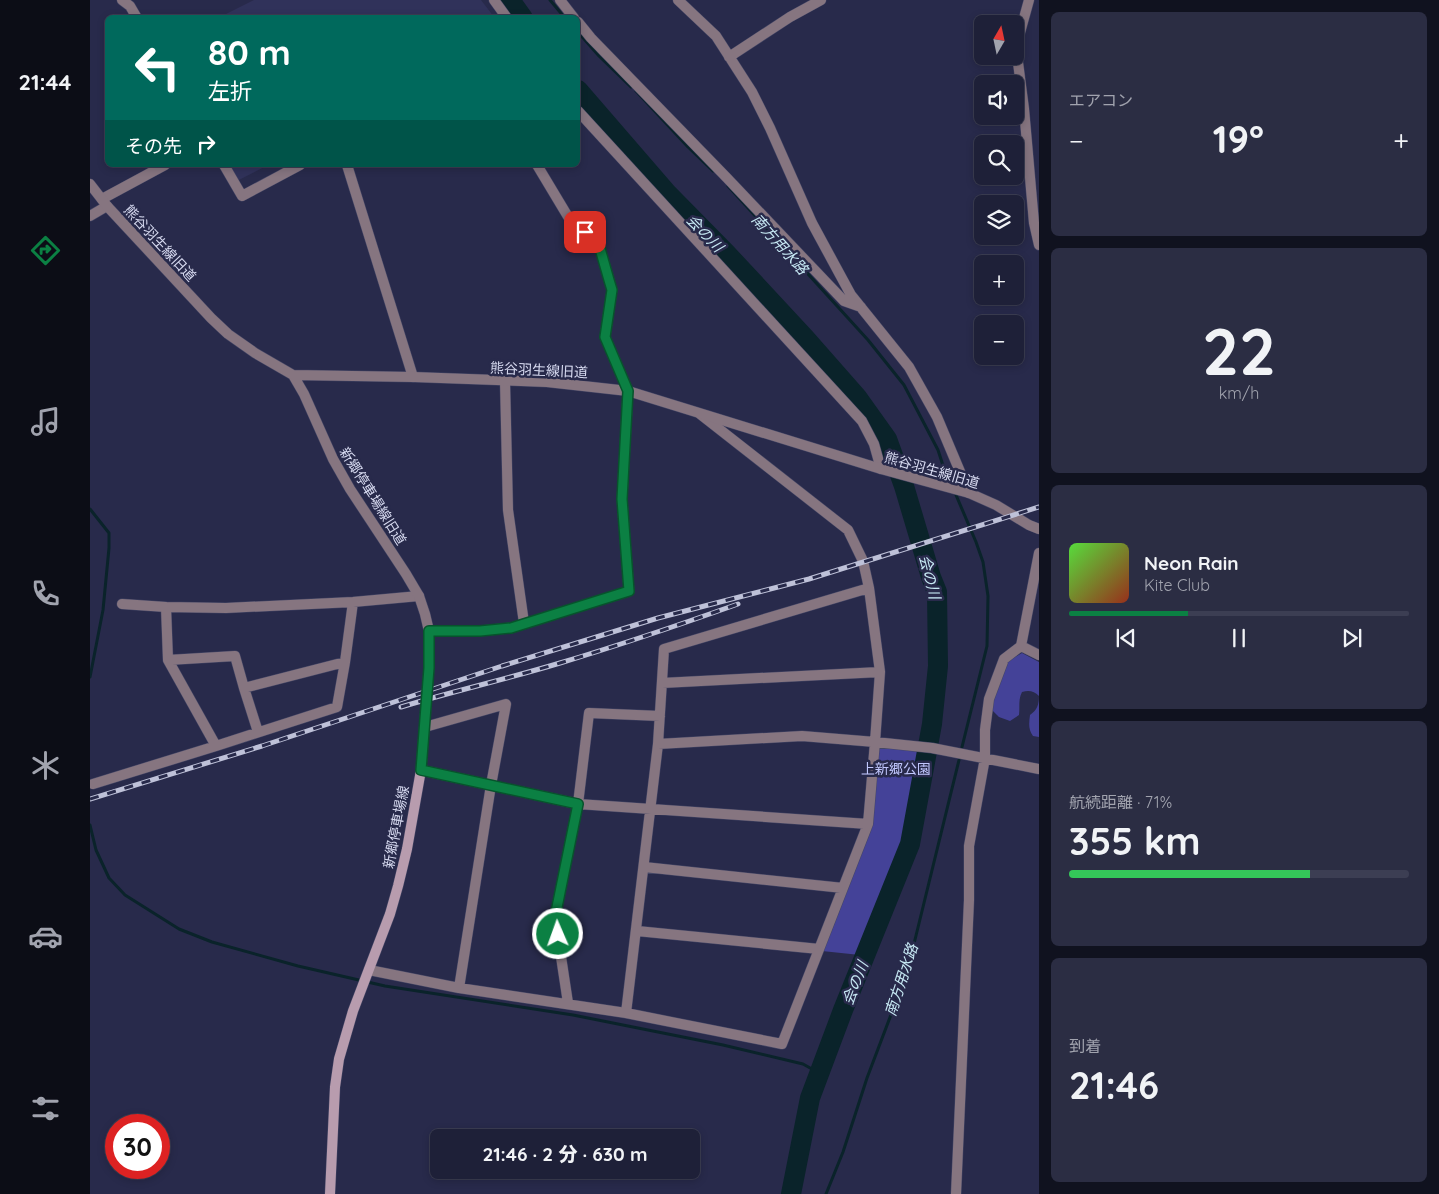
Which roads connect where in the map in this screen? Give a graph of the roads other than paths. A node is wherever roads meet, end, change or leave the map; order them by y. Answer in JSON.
{"nodes":[{"id":1,"x":122,"y":0,"type":"edge"},
{"id":2,"x":494,"y":0,"type":"edge"},
{"id":3,"x":560,"y":0,"type":"edge"},
{"id":4,"x":678,"y":0,"type":"edge"},
{"id":5,"x":820,"y":0,"type":"edge"},
{"id":6,"x":1029,"y":0,"type":"edge"},
{"id":7,"x":135,"y":15,"type":"edge"},
{"id":8,"x":505,"y":15,"type":"edge"},
{"id":9,"x":572,"y":15,"type":"edge"},
{"id":10,"x":580,"y":24,"type":"edge"},
{"id":11,"x":729,"y":57,"type":"junction"},
{"id":12,"x":580,"y":113,"type":"edge"},
{"id":13,"x":162,"y":167,"type":"edge"},
{"id":14,"x":225,"y":167,"type":"edge"},
{"id":15,"x":296,"y":167,"type":"edge"},
{"id":16,"x":348,"y":167,"type":"edge"},
{"id":17,"x":538,"y":167,"type":"edge"},
{"id":18,"x":90,"y":184,"type":"edge"},
{"id":19,"x":104,"y":203,"type":"junction"},
{"id":20,"x":90,"y":216,"type":"edge"},
{"id":21,"x":1037,"y":222,"type":"edge"},
{"id":22,"x":1039,"y":245,"type":"edge"},
{"id":23,"x":861,"y":308,"type":"junction"},
{"id":24,"x":293,"y":375,"type":"junction"},
{"id":25,"x":412,"y":377,"type":"junction"},
{"id":26,"x":505,"y":381,"type":"junction"},
{"id":27,"x":628,"y":391,"type":"junction"},
{"id":28,"x":700,"y":414,"type":"junction"},
{"id":29,"x":881,"y":469,"type":"junction"},
{"id":30,"x":969,"y":494,"type":"junction"},
{"id":31,"x":1039,"y":529,"type":"edge"},
{"id":32,"x":1039,"y":553,"type":"edge"},
{"id":33,"x":869,"y":588,"type":"junction"},
{"id":34,"x":629,"y":591,"type":"joint"},
{"id":35,"x":419,"y":596,"type":"junction"},
{"id":36,"x":353,"y":602,"type":"junction"},
{"id":37,"x":122,"y":604,"type":"dead end"},
{"id":38,"x":166,"y":607,"type":"junction"},
{"id":39,"x":524,"y":624,"type":"junction"},
{"id":40,"x":429,"y":631,"type":"junction"},
{"id":41,"x":1021,"y":646,"type":"junction"},
{"id":42,"x":1039,"y":655,"type":"edge"},
{"id":43,"x":168,"y":660,"type":"junction"},
{"id":44,"x":345,"y":662,"type":"junction"},
{"id":45,"x":880,"y":672,"type":"junction"},
{"id":46,"x":662,"y":683,"type":"junction"},
{"id":47,"x":244,"y":688,"type":"junction"},
{"id":48,"x":660,"y":716,"type":"junction"},
{"id":49,"x":424,"y":727,"type":"junction"},
{"id":50,"x":258,"y":732,"type":"junction"},
{"id":51,"x":875,"y":742,"type":"junction"},
{"id":52,"x":658,"y":744,"type":"junction"},
{"id":53,"x":216,"y":746,"type":"junction"},
{"id":54,"x":986,"y":758,"type":"junction"},
{"id":55,"x":1039,"y":769,"type":"edge"},
{"id":56,"x":421,"y":770,"type":"junction"},
{"id":57,"x":93,"y":784,"type":"dead end"},
{"id":58,"x":491,"y":785,"type":"junction"},
{"id":59,"x":578,"y":804,"type":"junction"},
{"id":60,"x":651,"y":810,"type":"junction"},
{"id":61,"x":868,"y":824,"type":"junction"},
{"id":62,"x":644,"y":867,"type":"junction"},
{"id":63,"x":843,"y":888,"type":"junction"},
{"id":64,"x":637,"y":931,"type":"junction"},
{"id":65,"x":819,"y":949,"type":"junction"},
{"id":66,"x":369,"y":970,"type":"junction"},
{"id":67,"x":459,"y":988,"type":"junction"},
{"id":68,"x":568,"y":1003,"type":"junction"},
{"id":69,"x":626,"y":1013,"type":"junction"},
{"id":70,"x":330,"y":1194,"type":"edge"},
{"id":71,"x":956,"y":1194,"type":"edge"}],
"edges":[{"from":1,"to":7,"type":"street"},
{"from":2,"to":8,"type":"street"},
{"from":3,"to":9,"type":"street"},
{"from":4,"to":11,"type":"street"},
{"from":5,"to":11,"type":"street"},
{"from":6,"to":21,"type":"street"},
{"from":10,"to":23,"type":"street"},
{"from":11,"to":23,"type":"street"},
{"from":12,"to":29,"type":"street"},
{"from":13,"to":19,"type":"street"},
{"from":14,"to":15,"type":"street"},
{"from":16,"to":25,"type":"street"},
{"from":17,"to":27,"type":"street"},
{"from":18,"to":19,"type":"street","name":"熊谷羽生線旧道"},
{"from":19,"to":20,"type":"street"},
{"from":19,"to":24,"type":"street","name":"熊谷羽生線旧道"},
{"from":21,"to":22,"type":"street"},
{"from":23,"to":30,"type":"street"},
{"from":24,"to":25,"type":"street","name":"熊谷羽生線旧道"},
{"from":24,"to":35,"type":"street","name":"新郷停車場線旧道"},
{"from":25,"to":26,"type":"street","name":"熊谷羽生線旧道"},
{"from":26,"to":27,"type":"street","name":"熊谷羽生線旧道"},
{"from":26,"to":39,"type":"street"},
{"from":27,"to":28,"type":"street","name":"熊谷羽生線旧道"},
{"from":27,"to":34,"type":"street"},
{"from":28,"to":29,"type":"street","name":"熊谷羽生線旧道"},
{"from":28,"to":33,"type":"street"},
{"from":29,"to":30,"type":"street","name":"熊谷羽生線旧道"},
{"from":30,"to":31,"type":"street","name":"熊谷羽生線旧道"},
{"from":32,"to":41,"type":"street"},
{"from":33,"to":45,"type":"street"},
{"from":33,"to":46,"type":"street"},
{"from":34,"to":39,"type":"main road"},
{"from":35,"to":36,"type":"street"},
{"from":35,"to":40,"type":"street","name":"新郷停車場線旧道"},
{"from":36,"to":38,"type":"street"},
{"from":36,"to":44,"type":"street"},
{"from":37,"to":38,"type":"street"},
{"from":38,"to":43,"type":"street"},
{"from":39,"to":40,"type":"main road"},
{"from":40,"to":49,"type":"main road","name":"新郷停車場線"},
{"from":41,"to":42,"type":"street"},
{"from":41,"to":54,"type":"street"},
{"from":43,"to":47,"type":"street"},
{"from":43,"to":53,"type":"street"},
{"from":44,"to":47,"type":"street"},
{"from":44,"to":50,"type":"street"},
{"from":45,"to":46,"type":"street"},
{"from":45,"to":51,"type":"street"},
{"from":46,"to":48,"type":"street"},
{"from":47,"to":50,"type":"street"},
{"from":48,"to":52,"type":"street"},
{"from":48,"to":59,"type":"street"},
{"from":49,"to":56,"type":"main road","name":"新郷停車場線"},
{"from":49,"to":58,"type":"street"},
{"from":50,"to":53,"type":"street"},
{"from":51,"to":52,"type":"street"},
{"from":51,"to":54,"type":"street"},
{"from":51,"to":61,"type":"street"},
{"from":52,"to":60,"type":"street"},
{"from":53,"to":57,"type":"street"},
{"from":54,"to":55,"type":"street"},
{"from":54,"to":71,"type":"street"},
{"from":56,"to":58,"type":"street"},
{"from":56,"to":66,"type":"main road","name":"新郷停車場線"},
{"from":58,"to":59,"type":"street"},
{"from":58,"to":67,"type":"street"},
{"from":59,"to":60,"type":"street"},
{"from":59,"to":68,"type":"street"},
{"from":60,"to":61,"type":"street"},
{"from":60,"to":62,"type":"street"},
{"from":61,"to":63,"type":"street"},
{"from":62,"to":63,"type":"street"},
{"from":62,"to":64,"type":"street"},
{"from":63,"to":65,"type":"street"},
{"from":64,"to":65,"type":"street"},
{"from":64,"to":69,"type":"street"},
{"from":65,"to":69,"type":"street"},
{"from":66,"to":67,"type":"street"},
{"from":66,"to":70,"type":"main road","name":"新郷停車場線"},
{"from":67,"to":68,"type":"street"},
{"from":68,"to":69,"type":"street"}]}
